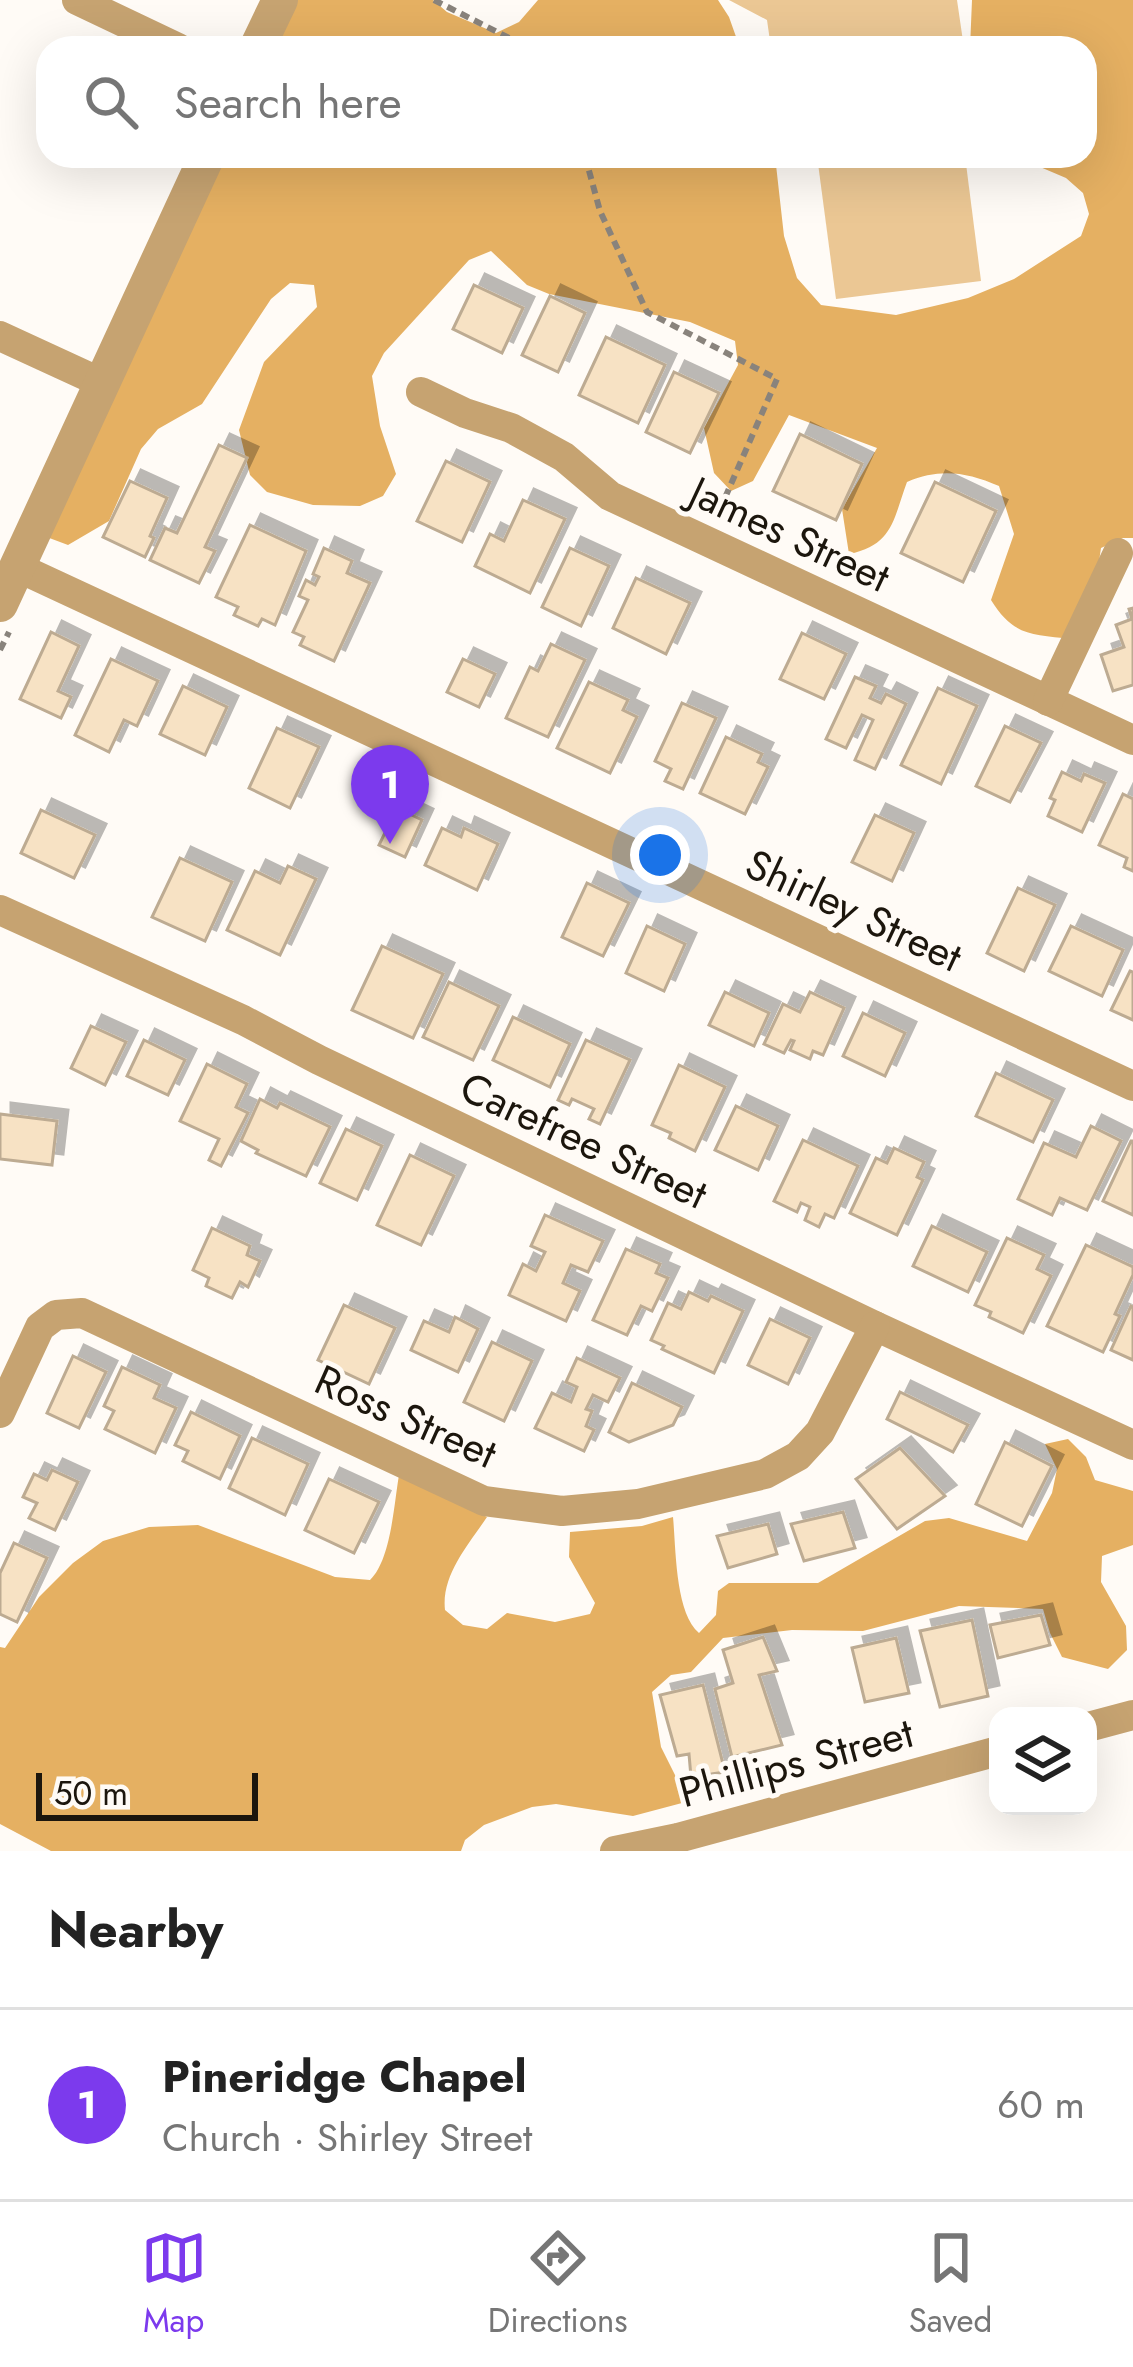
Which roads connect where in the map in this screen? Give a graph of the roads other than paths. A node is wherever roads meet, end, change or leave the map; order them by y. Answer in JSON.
{"nodes":[{"id":1,"x":77,"y":0,"type":"edge"},
{"id":2,"x":280,"y":0,"type":"edge"},
{"id":3,"x":153,"y":36,"type":"edge"},
{"id":4,"x":263,"y":36,"type":"edge"},
{"id":5,"x":201,"y":168,"type":"edge"},
{"id":6,"x":0,"y":336,"type":"edge"},
{"id":7,"x":102,"y":383,"type":"junction"},
{"id":8,"x":421,"y":392,"type":"dead end"},
{"id":9,"x":1118,"y":553,"type":"dead end"},
{"id":10,"x":17,"y":567,"type":"junction"},
{"id":11,"x":0,"y":604,"type":"edge"},
{"id":12,"x":1048,"y":700,"type":"junction"},
{"id":13,"x":1133,"y":740,"type":"edge"},
{"id":14,"x":0,"y":910,"type":"edge"},
{"id":15,"x":1133,"y":1086,"type":"edge"},
{"id":16,"x":875,"y":1326,"type":"junction"},
{"id":17,"x":0,"y":1413,"type":"edge"},
{"id":18,"x":1133,"y":1445,"type":"edge"},
{"id":19,"x":1133,"y":1715,"type":"edge"},
{"id":20,"x":1097,"y":1725,"type":"edge"},
{"id":21,"x":989,"y":1753,"type":"edge"},
{"id":22,"x":615,"y":1851,"type":"edge"}],
"edges":[{"from":1,"to":3,"type":"street"},
{"from":2,"to":4,"type":"street"},
{"from":5,"to":7,"type":"street"},
{"from":6,"to":7,"type":"street"},
{"from":7,"to":10,"type":"street"},
{"from":8,"to":12,"type":"street","name":"James Street"},
{"from":9,"to":12,"type":"street"},
{"from":10,"to":11,"type":"street"},
{"from":10,"to":15,"type":"street","name":"Shirley Street"},
{"from":12,"to":13,"type":"street","name":"James Street"},
{"from":14,"to":16,"type":"street","name":"Carefree Street"},
{"from":16,"to":17,"type":"street","name":"Ross Street"},
{"from":16,"to":18,"type":"street","name":"Carefree Street"},
{"from":19,"to":20,"type":"street"},
{"from":21,"to":22,"type":"street","name":"Phillips Street"}]}
